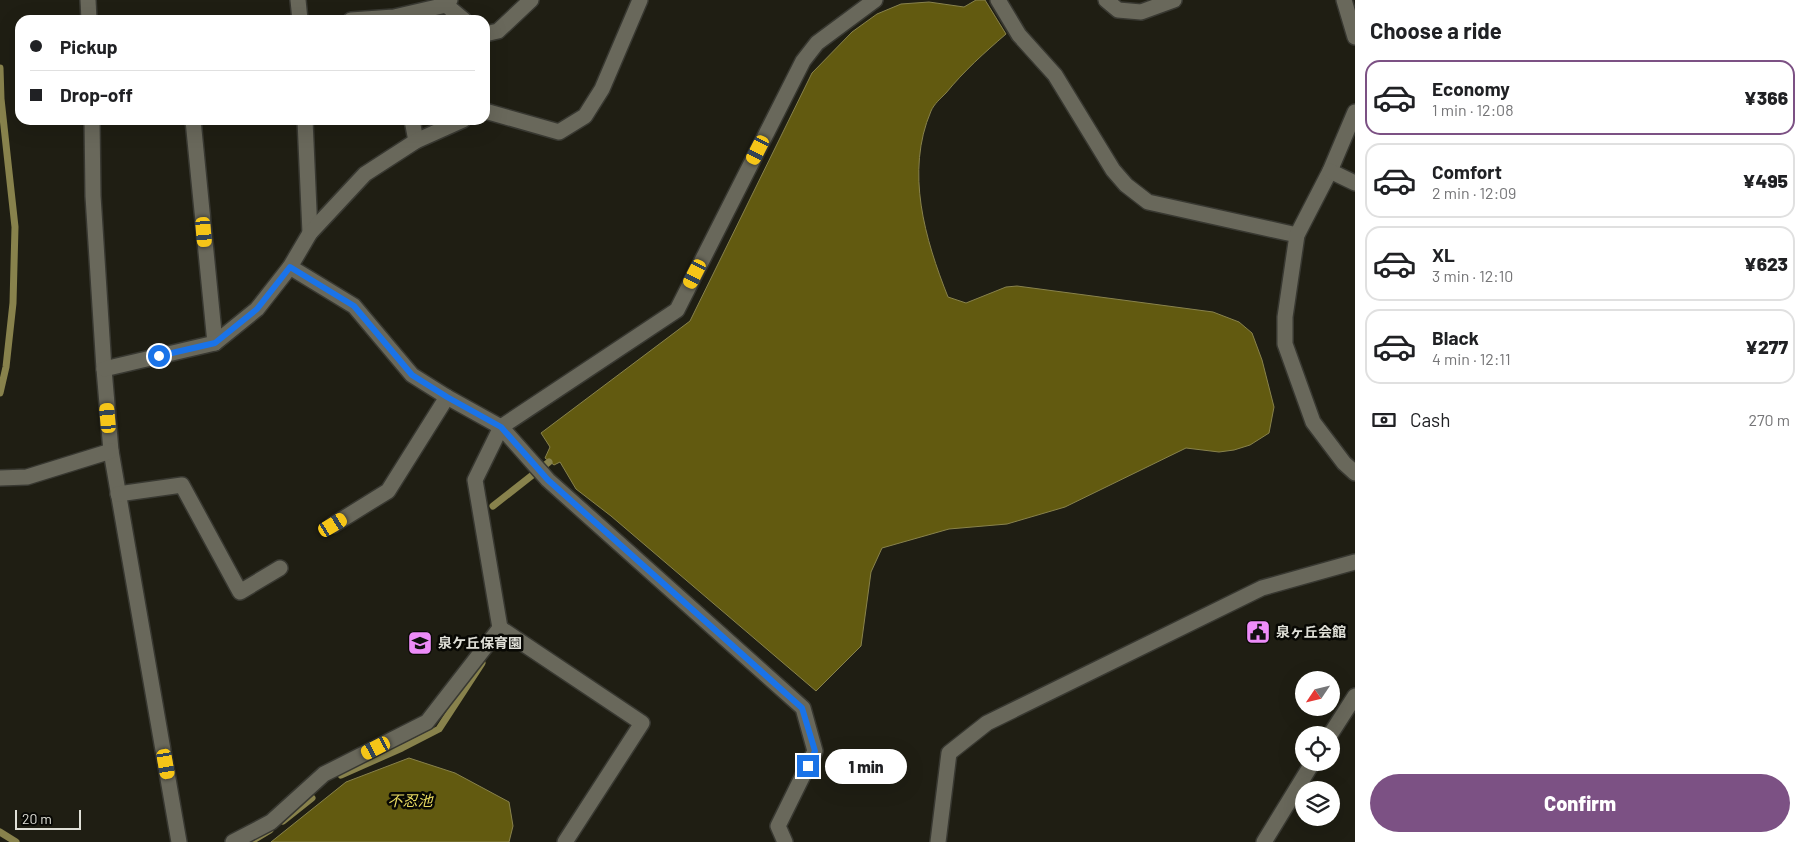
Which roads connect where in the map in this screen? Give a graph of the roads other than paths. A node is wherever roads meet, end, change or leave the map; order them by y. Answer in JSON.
{"nodes":[{"id":1,"x":88,"y":0,"type":"edge"},
{"id":2,"x":298,"y":0,"type":"edge"},
{"id":3,"x":531,"y":0,"type":"edge"},
{"id":4,"x":640,"y":0,"type":"edge"},
{"id":5,"x":874,"y":0,"type":"edge"},
{"id":6,"x":998,"y":0,"type":"edge"},
{"id":7,"x":1106,"y":0,"type":"edge"},
{"id":8,"x":1174,"y":0,"type":"edge"},
{"id":9,"x":1344,"y":0,"type":"edge"},
{"id":10,"x":448,"y":3,"type":"edge"},
{"id":11,"x":89,"y":15,"type":"edge"},
{"id":12,"x":300,"y":15,"type":"edge"},
{"id":13,"x":408,"y":15,"type":"edge"},
{"id":14,"x":459,"y":15,"type":"edge"},
{"id":15,"x":490,"y":33,"type":"edge"},
{"id":16,"x":1355,"y":36,"type":"edge"},
{"id":17,"x":490,"y":112,"type":"edge"},
{"id":18,"x":1355,"y":112,"type":"edge"},
{"id":19,"x":92,"y":125,"type":"edge"},
{"id":20,"x":193,"y":125,"type":"edge"},
{"id":21,"x":305,"y":125,"type":"edge"},
{"id":22,"x":413,"y":125,"type":"edge"},
{"id":23,"x":452,"y":125,"type":"edge"},
{"id":24,"x":416,"y":141,"type":"junction"},
{"id":25,"x":1330,"y":171,"type":"junction"},
{"id":26,"x":1355,"y":183,"type":"edge"},
{"id":27,"x":310,"y":233,"type":"junction"},
{"id":28,"x":1297,"y":235,"type":"junction"},
{"id":29,"x":290,"y":267,"type":"junction"},
{"id":30,"x":215,"y":343,"type":"junction"},
{"id":31,"x":104,"y":368,"type":"junction"},
{"id":32,"x":447,"y":397,"type":"junction"},
{"id":33,"x":501,"y":427,"type":"junction"},
{"id":34,"x":111,"y":451,"type":"junction"},
{"id":35,"x":1355,"y":473,"type":"edge"},
{"id":36,"x":0,"y":478,"type":"edge"},
{"id":37,"x":118,"y":494,"type":"junction"},
{"id":38,"x":333,"y":525,"type":"dead end"},
{"id":39,"x":1355,"y":562,"type":"edge"},
{"id":40,"x":280,"y":568,"type":"dead end"},
{"id":41,"x":500,"y":628,"type":"junction"},
{"id":42,"x":1355,"y":696,"type":"edge"},
{"id":43,"x":1336,"y":726,"type":"edge"},
{"id":44,"x":1307,"y":771,"type":"edge"},
{"id":45,"x":179,"y":842,"type":"edge"},
{"id":46,"x":233,"y":842,"type":"edge"},
{"id":47,"x":565,"y":842,"type":"edge"},
{"id":48,"x":785,"y":842,"type":"edge"},
{"id":49,"x":938,"y":842,"type":"edge"},
{"id":50,"x":1264,"y":842,"type":"edge"}],
"edges":[{"from":1,"to":11,"type":"street"},
{"from":2,"to":12,"type":"street"},
{"from":3,"to":15,"type":"street"},
{"from":4,"to":17,"type":"street"},
{"from":5,"to":33,"type":"street"},
{"from":6,"to":28,"type":"street"},
{"from":7,"to":8,"type":"street"},
{"from":9,"to":16,"type":"street"},
{"from":10,"to":13,"type":"street"},
{"from":10,"to":14,"type":"street"},
{"from":18,"to":25,"type":"street"},
{"from":19,"to":31,"type":"street"},
{"from":20,"to":30,"type":"street"},
{"from":21,"to":27,"type":"street"},
{"from":22,"to":24,"type":"street"},
{"from":23,"to":24,"type":"street"},
{"from":24,"to":27,"type":"street"},
{"from":25,"to":26,"type":"street"},
{"from":25,"to":28,"type":"street"},
{"from":27,"to":29,"type":"street"},
{"from":28,"to":35,"type":"street"},
{"from":29,"to":30,"type":"street"},
{"from":29,"to":32,"type":"street"},
{"from":30,"to":31,"type":"street"},
{"from":31,"to":34,"type":"street"},
{"from":32,"to":33,"type":"street"},
{"from":32,"to":38,"type":"street"},
{"from":33,"to":41,"type":"street"},
{"from":33,"to":48,"type":"street"},
{"from":34,"to":36,"type":"street"},
{"from":34,"to":37,"type":"street"},
{"from":37,"to":40,"type":"street"},
{"from":37,"to":45,"type":"street"},
{"from":39,"to":49,"type":"street"},
{"from":41,"to":46,"type":"street"},
{"from":41,"to":47,"type":"street"},
{"from":42,"to":43,"type":"street"},
{"from":44,"to":50,"type":"street"}]}
